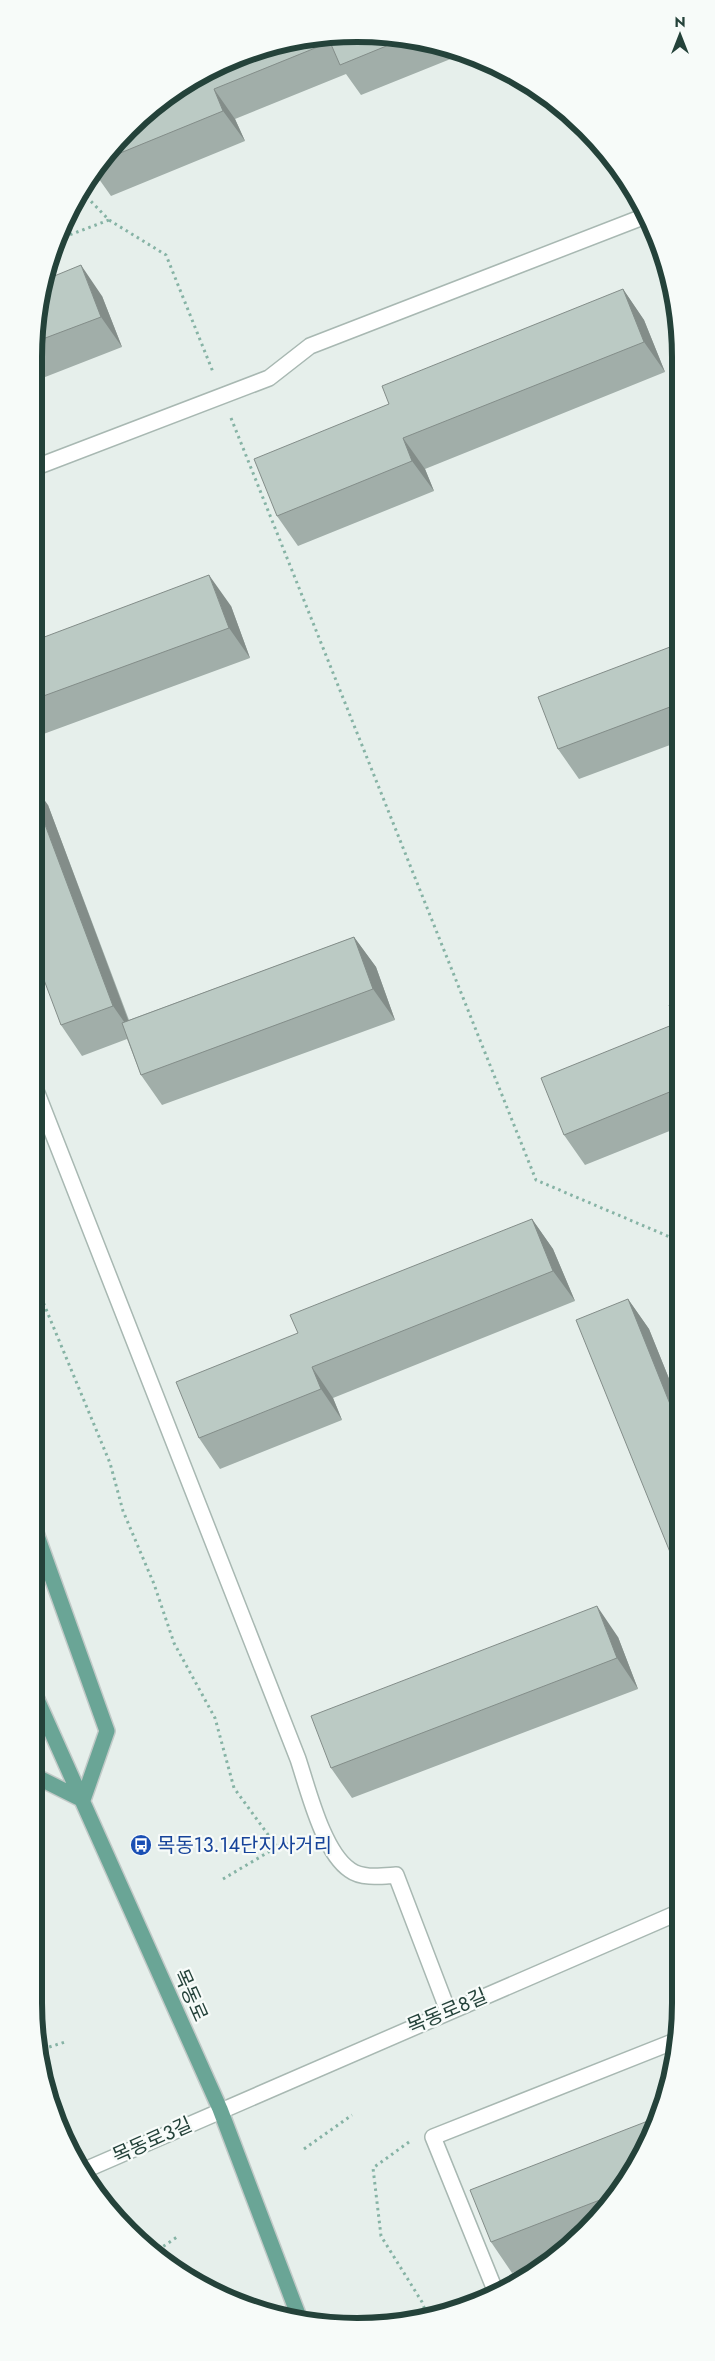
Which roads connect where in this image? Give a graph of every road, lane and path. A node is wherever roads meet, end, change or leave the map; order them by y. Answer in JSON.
{"nodes":[{"id":1,"x":87,"y":197,"type":"edge"},
{"id":2,"x":640,"y":218,"type":"edge"},
{"id":3,"x":110,"y":220,"type":"junction"},
{"id":4,"x":66,"y":236,"type":"edge"},
{"id":5,"x":214,"y":375,"type":"dead end"},
{"id":6,"x":229,"y":412,"type":"dead end"},
{"id":7,"x":42,"y":465,"type":"edge"},
{"id":8,"x":42,"y":1106,"type":"edge"},
{"id":9,"x":672,"y":1238,"type":"edge"},
{"id":10,"x":42,"y":1300,"type":"edge"},
{"id":11,"x":42,"y":1547,"type":"edge"},
{"id":12,"x":42,"y":1709,"type":"edge"},
{"id":13,"x":42,"y":1780,"type":"edge"},
{"id":14,"x":83,"y":1800,"type":"junction"},
{"id":15,"x":321,"y":1829,"type":"junction"},
{"id":16,"x":277,"y":1847,"type":"junction"},
{"id":17,"x":223,"y":1879,"type":"dead end"},
{"id":18,"x":672,"y":1915,"type":"edge"},
{"id":19,"x":448,"y":2011,"type":"junction"},
{"id":20,"x":64,"y":2042,"type":"dead end"},
{"id":21,"x":670,"y":2043,"type":"edge"},
{"id":22,"x":46,"y":2048,"type":"edge"},
{"id":23,"x":220,"y":2109,"type":"junction"},
{"id":24,"x":352,"y":2115,"type":"dead end"},
{"id":25,"x":434,"y":2137,"type":"junction"},
{"id":26,"x":304,"y":2148,"type":"dead end"},
{"id":27,"x":89,"y":2168,"type":"edge"},
{"id":28,"x":177,"y":2237,"type":"dead end"},
{"id":29,"x":160,"y":2248,"type":"edge"},
{"id":30,"x":494,"y":2287,"type":"edge"},
{"id":31,"x":425,"y":2311,"type":"edge"},
{"id":32,"x":297,"y":2312,"type":"edge"}],
"edges":[{"from":1,"to":3,"type":"path"},
{"from":2,"to":7,"type":"street"},
{"from":3,"to":4,"type":"path"},
{"from":3,"to":5,"type":"path"},
{"from":6,"to":9,"type":"path"},
{"from":8,"to":15,"type":"street"},
{"from":10,"to":16,"type":"path"},
{"from":11,"to":14,"type":"main road"},
{"from":12,"to":14,"type":"main road","name":"목동로"},
{"from":13,"to":14,"type":"main road"},
{"from":14,"to":23,"type":"main road","name":"목동로"},
{"from":15,"to":16,"type":"path"},
{"from":15,"to":19,"type":"street"},
{"from":16,"to":17,"type":"path"},
{"from":18,"to":19,"type":"street","name":"목동로8길"},
{"from":19,"to":23,"type":"street","name":"목동로8길"},
{"from":20,"to":22,"type":"path"},
{"from":21,"to":25,"type":"street"},
{"from":23,"to":27,"type":"street","name":"목동로3길"},
{"from":23,"to":32,"type":"main road","name":"목동로"},
{"from":24,"to":26,"type":"path"},
{"from":25,"to":30,"type":"street"},
{"from":25,"to":31,"type":"path"},
{"from":28,"to":29,"type":"path"}]}
